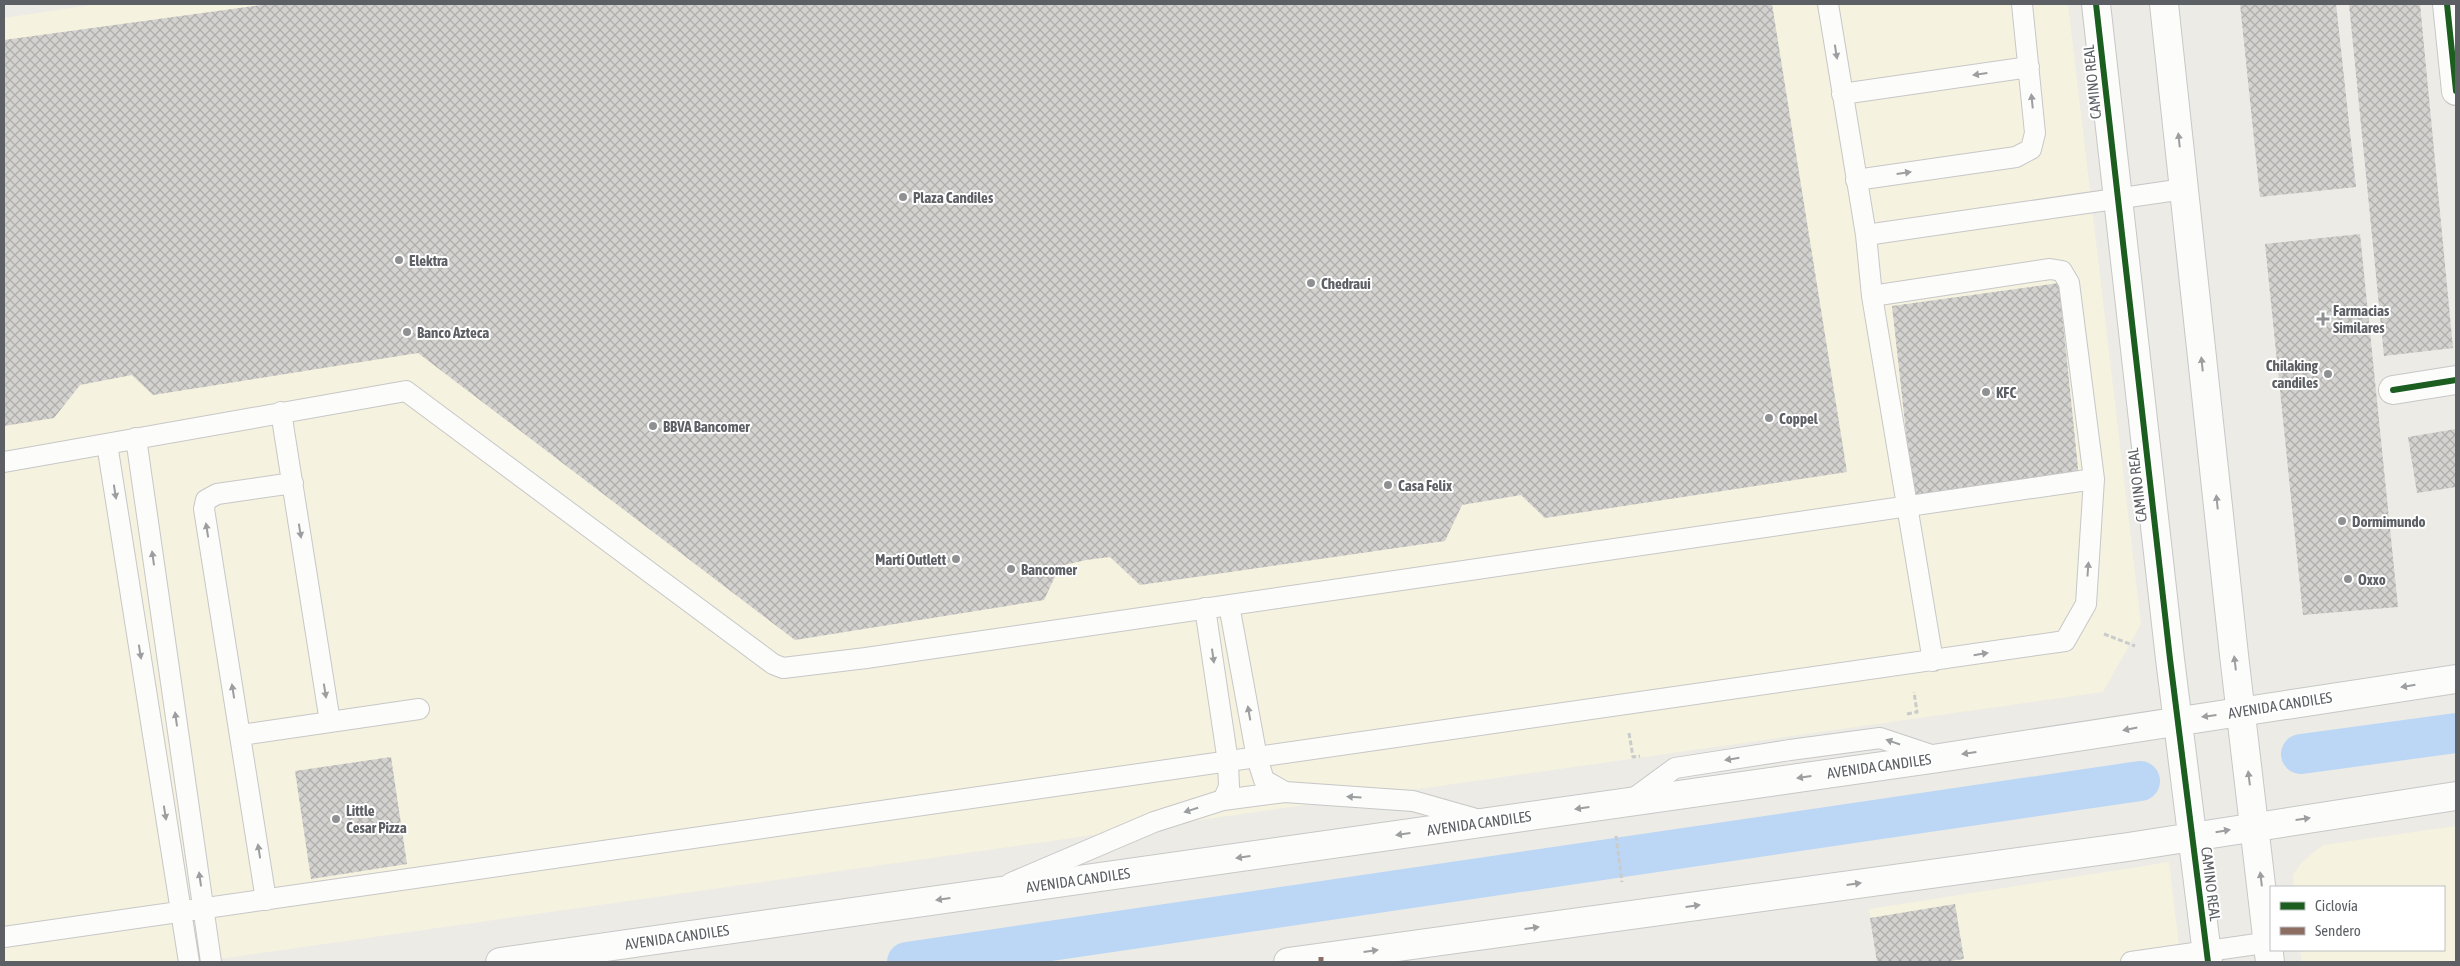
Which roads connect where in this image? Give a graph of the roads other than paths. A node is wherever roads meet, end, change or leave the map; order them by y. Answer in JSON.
{"nodes":[{"id":1,"x":1828,"y":4,"type":"edge"},
{"id":2,"x":2022,"y":4,"type":"edge"},
{"id":3,"x":2096,"y":4,"type":"edge"},
{"id":4,"x":2164,"y":4,"type":"edge"},
{"id":5,"x":2447,"y":4,"type":"edge"},
{"id":6,"x":2028,"y":67,"type":"junction"},
{"id":7,"x":2456,"y":91,"type":"edge"},
{"id":8,"x":1842,"y":94,"type":"junction"},
{"id":9,"x":1856,"y":180,"type":"junction"},
{"id":10,"x":2184,"y":189,"type":"junction"},
{"id":11,"x":2117,"y":197,"type":"junction"},
{"id":12,"x":1866,"y":235,"type":"junction"},
{"id":13,"x":1872,"y":296,"type":"junction"},
{"id":14,"x":2456,"y":380,"type":"edge"},
{"id":15,"x":2393,"y":390,"type":"dead end"},
{"id":16,"x":281,"y":412,"type":"junction"},
{"id":17,"x":136,"y":438,"type":"junction"},
{"id":18,"x":107,"y":444,"type":"junction"},
{"id":19,"x":4,"y":462,"type":"edge"},
{"id":20,"x":2094,"y":479,"type":"junction"},
{"id":21,"x":293,"y":483,"type":"junction"},
{"id":22,"x":1908,"y":506,"type":"junction"},
{"id":23,"x":1229,"y":605,"type":"junction"},
{"id":24,"x":1205,"y":608,"type":"junction"},
{"id":25,"x":1933,"y":661,"type":"junction"},
{"id":26,"x":2456,"y":679,"type":"edge"},
{"id":27,"x":419,"y":708,"type":"dead end"},
{"id":28,"x":2241,"y":712,"type":"junction"},
{"id":29,"x":2178,"y":720,"type":"junction"},
{"id":30,"x":330,"y":722,"type":"junction"},
{"id":31,"x":241,"y":735,"type":"junction"},
{"id":32,"x":1257,"y":758,"type":"junction"},
{"id":33,"x":1228,"y":762,"type":"junction"},
{"id":34,"x":1284,"y":792,"type":"junction"},
{"id":35,"x":2456,"y":796,"type":"edge"},
{"id":36,"x":1223,"y":800,"type":"junction"},
{"id":37,"x":1487,"y":822,"type":"junction"},
{"id":38,"x":2254,"y":826,"type":"junction"},
{"id":39,"x":2192,"y":837,"type":"junction"},
{"id":40,"x":986,"y":893,"type":"junction"},
{"id":41,"x":266,"y":900,"type":"junction"},
{"id":42,"x":204,"y":908,"type":"junction"},
{"id":43,"x":181,"y":912,"type":"junction"},
{"id":44,"x":4,"y":937,"type":"edge"},
{"id":45,"x":2270,"y":949,"type":"edge"},
{"id":46,"x":2207,"y":957,"type":"edge"},
{"id":47,"x":1321,"y":960,"type":"edge"},
{"id":48,"x":189,"y":962,"type":"edge"},
{"id":49,"x":212,"y":962,"type":"edge"},
{"id":50,"x":500,"y":962,"type":"edge"},
{"id":51,"x":1288,"y":962,"type":"edge"},
{"id":52,"x":2131,"y":962,"type":"edge"}],
"edges":[{"from":1,"to":8,"type":"lane","one_way":true},
{"from":2,"to":6,"type":"lane"},
{"from":3,"to":11,"type":"main road","name":"CAMINO REAL"},
{"from":10,"to":4,"type":"main road","one_way":true},
{"from":5,"to":7,"type":"main road"},
{"from":6,"to":8,"type":"lane","one_way":true},
{"from":9,"to":6,"type":"lane","one_way":true},
{"from":8,"to":9,"type":"lane"},
{"from":9,"to":12,"type":"lane"},
{"from":10,"to":11,"type":"lane"},
{"from":28,"to":10,"type":"main road","one_way":true},
{"from":11,"to":12,"type":"lane"},
{"from":11,"to":29,"type":"main road","name":"CAMINO REAL"},
{"from":12,"to":13,"type":"lane"},
{"from":13,"to":20,"type":"lane"},
{"from":13,"to":22,"type":"lane"},
{"from":14,"to":15,"type":"main road"},
{"from":16,"to":17,"type":"lane"},
{"from":16,"to":21,"type":"lane"},
{"from":16,"to":24,"type":"lane"},
{"from":17,"to":18,"type":"lane"},
{"from":42,"to":17,"type":"lane","one_way":true},
{"from":18,"to":19,"type":"lane"},
{"from":18,"to":43,"type":"lane","one_way":true},
{"from":20,"to":22,"type":"lane"},
{"from":25,"to":20,"type":"lane","one_way":true},
{"from":21,"to":30,"type":"lane","one_way":true},
{"from":31,"to":21,"type":"lane","one_way":true},
{"from":22,"to":23,"type":"lane"},
{"from":22,"to":25,"type":"lane"},
{"from":23,"to":24,"type":"lane"},
{"from":32,"to":23,"type":"lane","one_way":true},
{"from":24,"to":33,"type":"lane","one_way":true},
{"from":25,"to":32,"type":"lane"},
{"from":26,"to":28,"type":"main road","name":"AVENIDA CANDILES","one_way":true},
{"from":27,"to":30,"type":"lane"},
{"from":28,"to":29,"type":"main road","name":"AVENIDA CANDILES","one_way":true},
{"from":38,"to":28,"type":"main road","one_way":true},
{"from":29,"to":37,"type":"main road","name":"AVENIDA CANDILES","one_way":true},
{"from":29,"to":39,"type":"main road","name":"CAMINO REAL"},
{"from":30,"to":31,"type":"lane"},
{"from":41,"to":31,"type":"lane","one_way":true},
{"from":32,"to":33,"type":"lane"},
{"from":32,"to":34,"type":"lane"},
{"from":33,"to":36,"type":"lane"},
{"from":33,"to":41,"type":"lane"},
{"from":34,"to":36,"type":"lane"},
{"from":37,"to":34,"type":"lane","one_way":true},
{"from":38,"to":35,"type":"main road","one_way":true},
{"from":36,"to":40,"type":"lane","one_way":true},
{"from":37,"to":40,"type":"main road","name":"AVENIDA CANDILES","one_way":true},
{"from":39,"to":38,"type":"main road","one_way":true},
{"from":45,"to":38,"type":"main road","one_way":true},
{"from":39,"to":46,"type":"main road","name":"CAMINO REAL"},
{"from":47,"to":39,"type":"main road","one_way":true},
{"from":40,"to":50,"type":"main road","name":"AVENIDA CANDILES","one_way":true},
{"from":41,"to":42,"type":"lane"},
{"from":42,"to":43,"type":"lane"},
{"from":42,"to":49,"type":"lane"},
{"from":43,"to":44,"type":"lane"},
{"from":43,"to":48,"type":"lane"},
{"from":45,"to":46,"type":"lane"},
{"from":46,"to":52,"type":"lane"},
{"from":47,"to":51,"type":"main road"}]}
